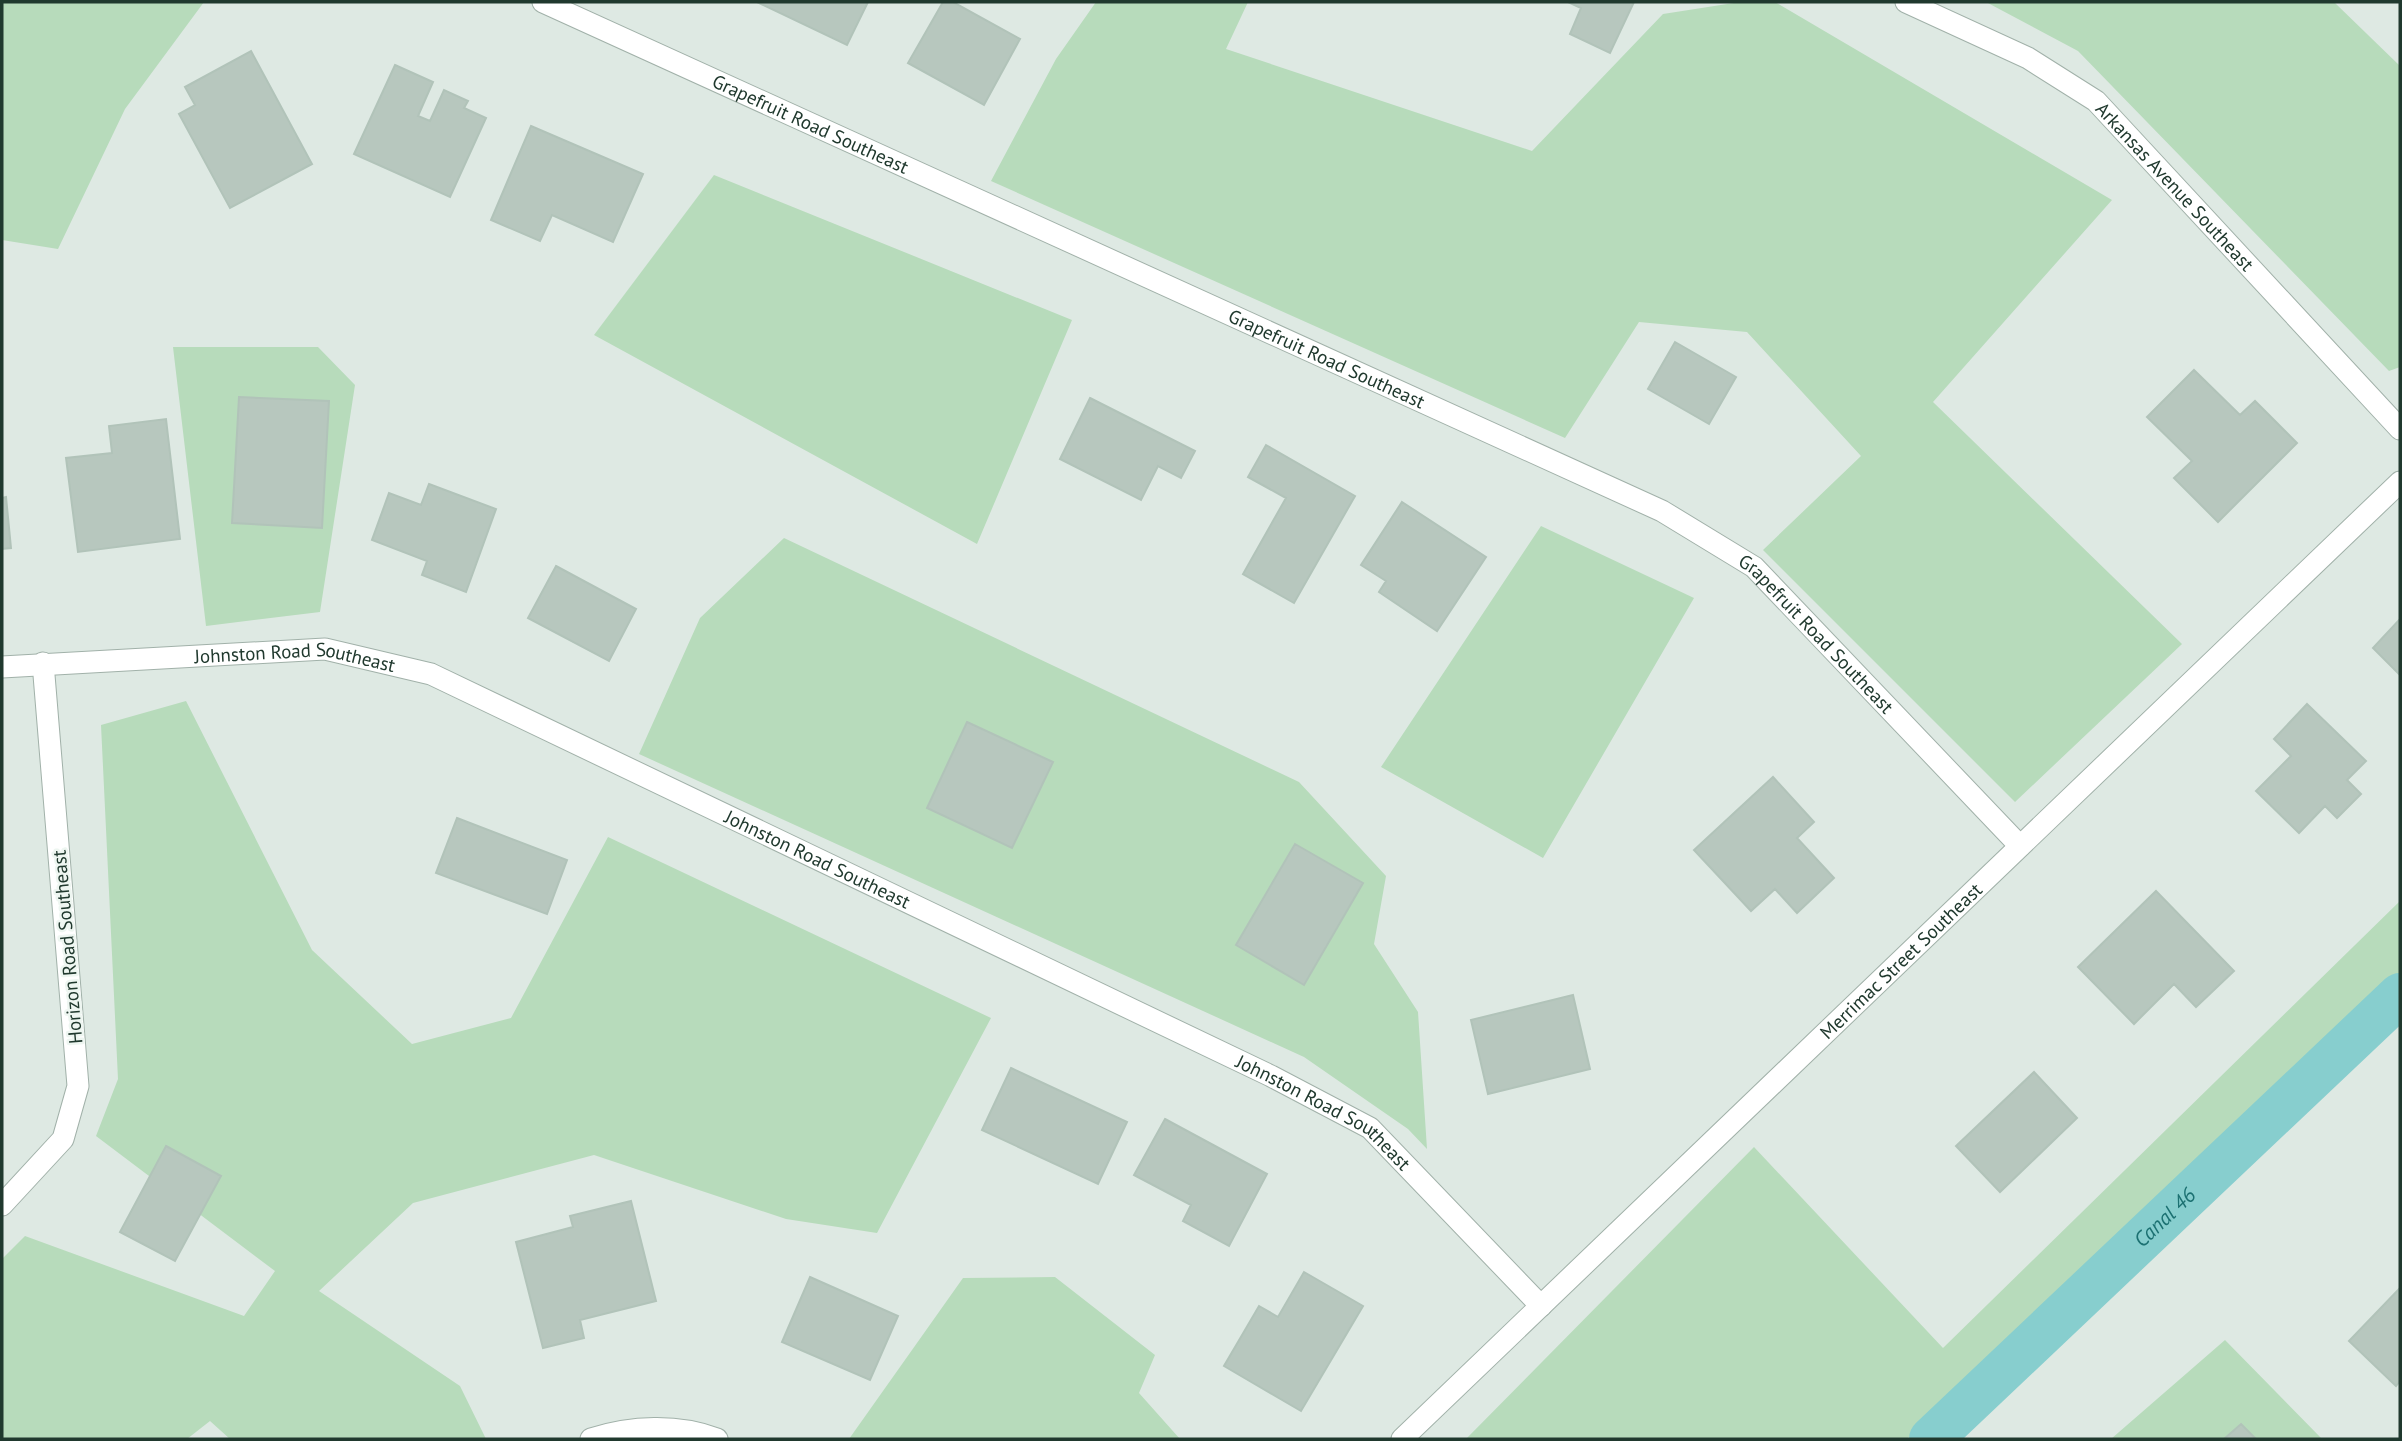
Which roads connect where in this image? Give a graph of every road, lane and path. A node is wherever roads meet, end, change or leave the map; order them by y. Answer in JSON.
{"nodes":[{"id":1,"x":543,"y":2,"type":"edge"},
{"id":2,"x":1906,"y":2,"type":"edge"},
{"id":3,"x":2400,"y":429,"type":"edge"},
{"id":4,"x":2400,"y":482,"type":"edge"},
{"id":5,"x":43,"y":663,"type":"junction"},
{"id":6,"x":2,"y":667,"type":"edge"},
{"id":7,"x":2020,"y":846,"type":"junction"},
{"id":8,"x":2,"y":1206,"type":"edge"},
{"id":9,"x":1541,"y":1306,"type":"junction"},
{"id":10,"x":592,"y":1439,"type":"edge"},
{"id":11,"x":717,"y":1439,"type":"edge"},
{"id":12,"x":1402,"y":1439,"type":"edge"}],
"edges":[{"from":1,"to":7,"type":"street","name":"Grapefruit Road Southeast"},
{"from":2,"to":3,"type":"street","name":"Arkansas Avenue Southeast"},
{"from":4,"to":7,"type":"street","name":"Merrimac Street Southeast"},
{"from":5,"to":6,"type":"street","name":"Johnston Road Southeast"},
{"from":5,"to":8,"type":"street","name":"Horizon Road Southeast"},
{"from":5,"to":9,"type":"street","name":"Johnston Road Southeast"},
{"from":7,"to":9,"type":"street","name":"Merrimac Street Southeast"},
{"from":9,"to":12,"type":"street","name":"Merrimac Street Southeast"},
{"from":10,"to":11,"type":"street"}]}
